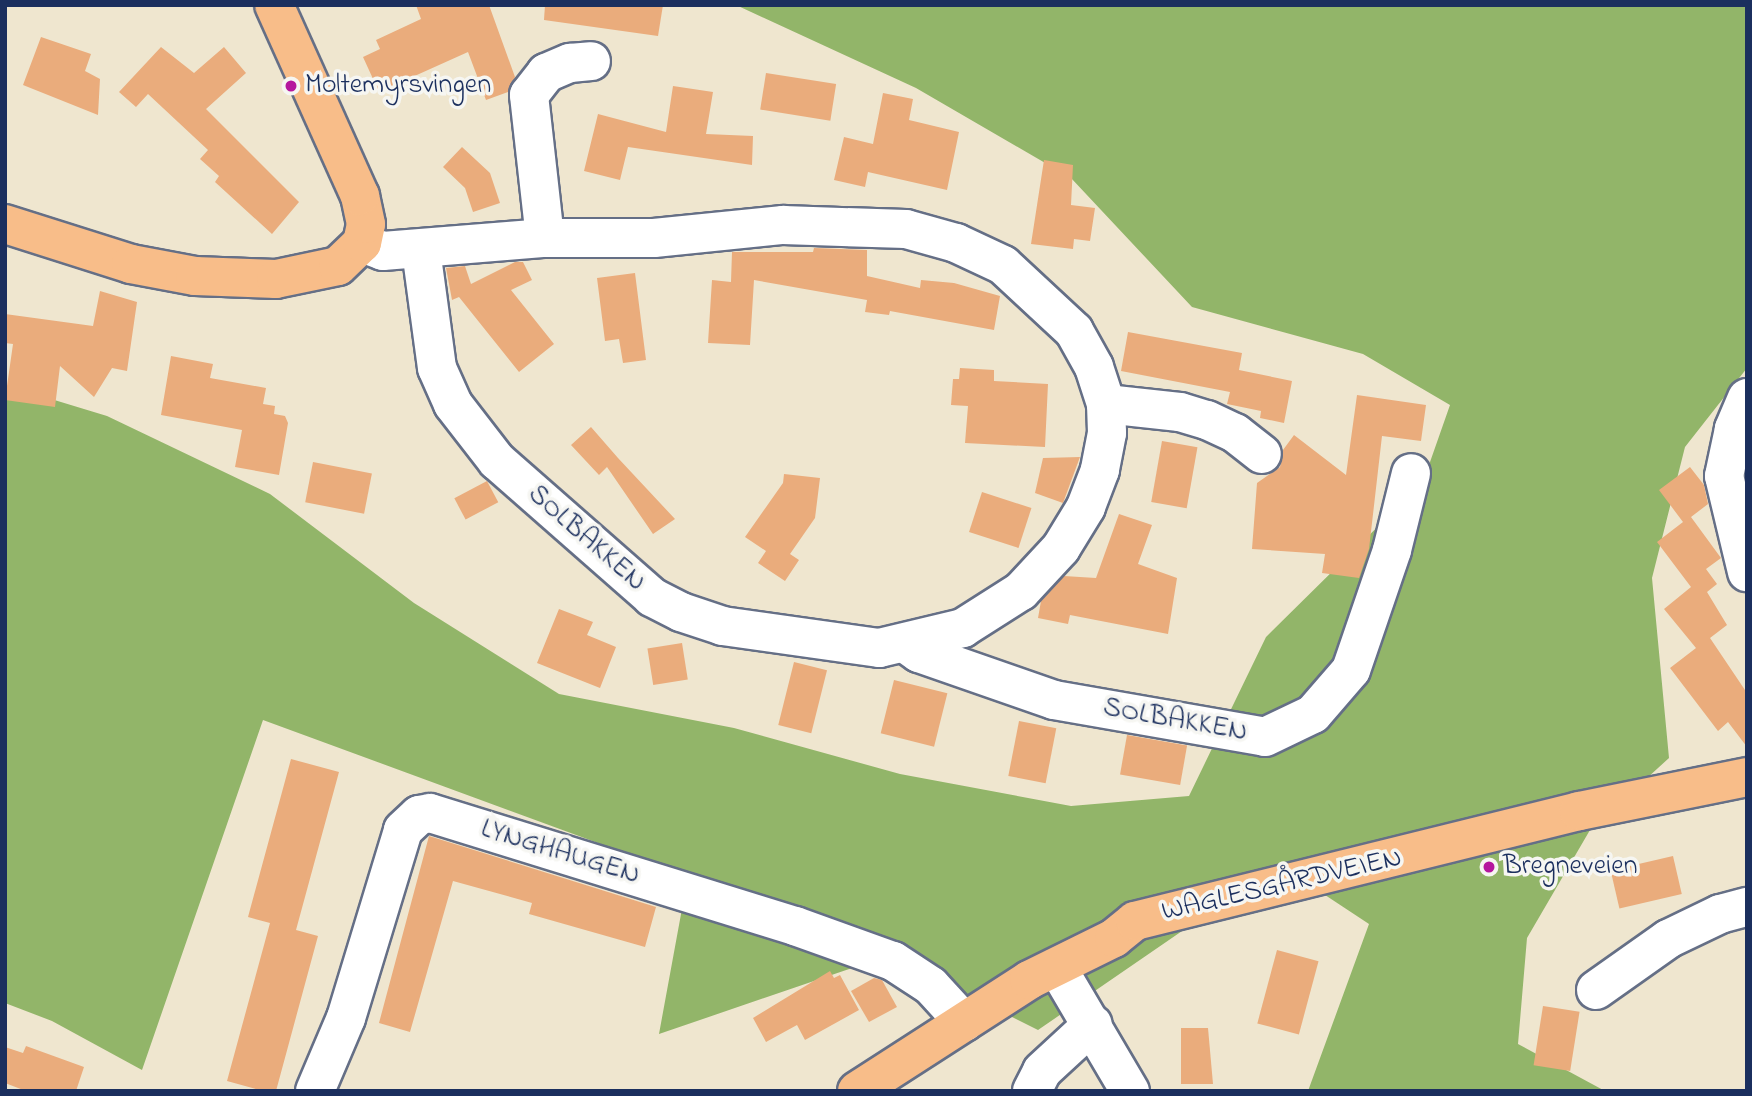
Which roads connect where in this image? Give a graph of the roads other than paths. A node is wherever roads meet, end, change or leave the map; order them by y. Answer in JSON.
{"nodes":[{"id":1,"x":274,"y":5,"type":"edge"},
{"id":2,"x":591,"y":61,"type":"dead end"},
{"id":3,"x":5,"y":224,"type":"edge"},
{"id":4,"x":545,"y":238,"type":"junction"},
{"id":5,"x":362,"y":243,"type":"junction"},
{"id":6,"x":421,"y":249,"type":"junction"},
{"id":7,"x":1747,"y":398,"type":"edge"},
{"id":8,"x":1107,"y":404,"type":"junction"},
{"id":9,"x":1262,"y":454,"type":"dead end"},
{"id":10,"x":1411,"y":473,"type":"dead end"},
{"id":11,"x":1747,"y":572,"type":"edge"},
{"id":12,"x":906,"y":644,"type":"junction"},
{"id":13,"x":1747,"y":777,"type":"edge"},
{"id":14,"x":1747,"y":907,"type":"edge"},
{"id":15,"x":1058,"y":969,"type":"junction"},
{"id":16,"x":1596,"y":990,"type":"dead end"},
{"id":17,"x":964,"y":1022,"type":"junction"},
{"id":18,"x":1093,"y":1024,"type":"junction"},
{"id":19,"x":315,"y":1091,"type":"edge"},
{"id":20,"x":857,"y":1091,"type":"edge"},
{"id":21,"x":1032,"y":1091,"type":"edge"},
{"id":22,"x":1130,"y":1091,"type":"edge"}],
"edges":[{"from":1,"to":5,"type":"main road"},
{"from":2,"to":4,"type":"street"},
{"from":3,"to":5,"type":"main road"},
{"from":4,"to":6,"type":"street","name":"SOLBAKKEN"},
{"from":4,"to":8,"type":"street","name":"SOLBAKKEN"},
{"from":5,"to":6,"type":"street","name":"SOLBAKKEN"},
{"from":6,"to":12,"type":"street","name":"SOLBAKKEN"},
{"from":7,"to":11,"type":"street"},
{"from":8,"to":9,"type":"street"},
{"from":8,"to":12,"type":"street","name":"SOLBAKKEN"},
{"from":10,"to":12,"type":"street","name":"SOLBAKKEN"},
{"from":13,"to":15,"type":"main road","name":"WAGLESGÅRDVEIEN"},
{"from":14,"to":16,"type":"street"},
{"from":15,"to":17,"type":"main road","name":"WAGLESGÅRDVEIEN"},
{"from":15,"to":18,"type":"street"},
{"from":17,"to":19,"type":"street","name":"LYNGHAUGEN"},
{"from":17,"to":20,"type":"main road","name":"WAGLESGÅRDVEIEN"},
{"from":18,"to":21,"type":"street"},
{"from":18,"to":22,"type":"street"}]}
